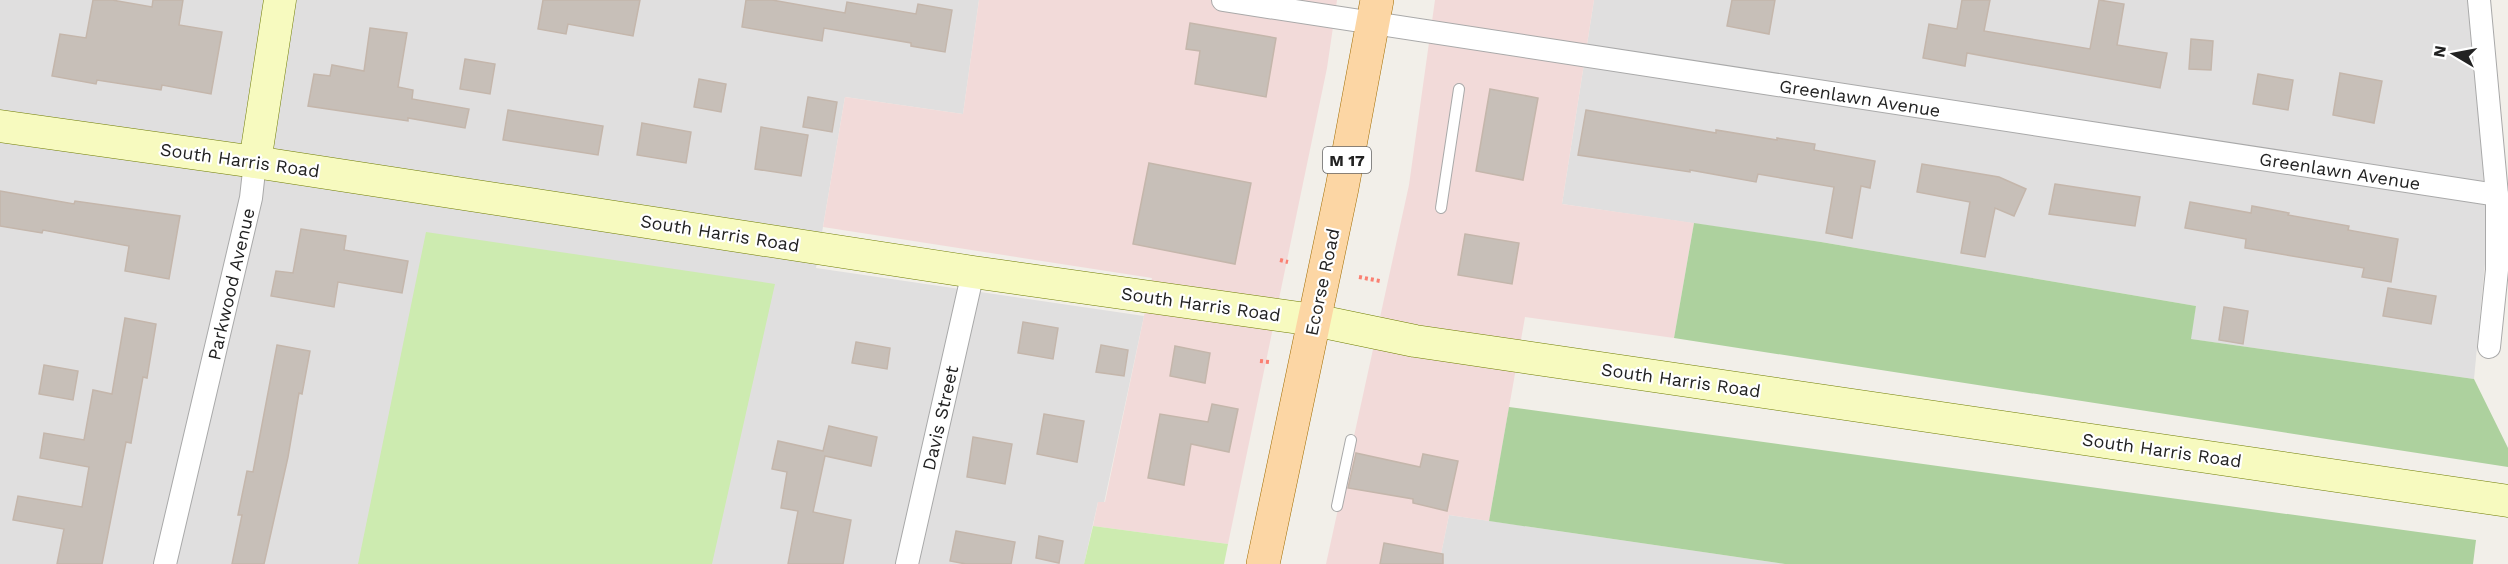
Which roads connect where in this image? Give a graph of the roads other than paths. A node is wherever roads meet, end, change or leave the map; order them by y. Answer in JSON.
{"nodes":[{"id":1,"x":280,"y":0,"type":"edge"},
{"id":2,"x":1223,"y":0,"type":"edge"},
{"id":3,"x":2479,"y":0,"type":"edge"},
{"id":4,"x":1376,"y":11,"type":"edge"},
{"id":5,"x":1459,"y":89,"type":"dead end"},
{"id":6,"x":0,"y":126,"type":"edge"},
{"id":7,"x":255,"y":162,"type":"junction"},
{"id":8,"x":2497,"y":195,"type":"junction"},
{"id":9,"x":1441,"y":208,"type":"dead end"},
{"id":10,"x":973,"y":272,"type":"junction"},
{"id":11,"x":1314,"y":320,"type":"junction"},
{"id":12,"x":2489,"y":347,"type":"dead end"},
{"id":13,"x":1351,"y":440,"type":"dead end"},
{"id":14,"x":2508,"y":501,"type":"edge"},
{"id":15,"x":1337,"y":506,"type":"dead end"},
{"id":16,"x":165,"y":564,"type":"edge"},
{"id":17,"x":906,"y":564,"type":"edge"},
{"id":18,"x":1263,"y":564,"type":"edge"}],
"edges":[{"from":1,"to":7,"type":"street","name":"Parkwood Avenue"},
{"from":2,"to":4,"type":"street","name":"Greenlawn Avenue"},
{"from":3,"to":8,"type":"street"},
{"from":4,"to":8,"type":"street","name":"Greenlawn Avenue"},
{"from":4,"to":11,"type":"main road","name":"Ecorse Road","number":"M 17"},
{"from":5,"to":9,"type":"lane"},
{"from":6,"to":7,"type":"street","name":"South Harris Road"},
{"from":7,"to":10,"type":"street","name":"South Harris Road"},
{"from":7,"to":16,"type":"street","name":"Parkwood Avenue"},
{"from":8,"to":12,"type":"street"},
{"from":10,"to":11,"type":"street","name":"South Harris Road"},
{"from":10,"to":17,"type":"street","name":"Davis Street"},
{"from":11,"to":14,"type":"street","name":"South Harris Road"},
{"from":11,"to":18,"type":"main road","name":"Ecorse Road","number":"M 17"},
{"from":13,"to":15,"type":"lane"}]}
